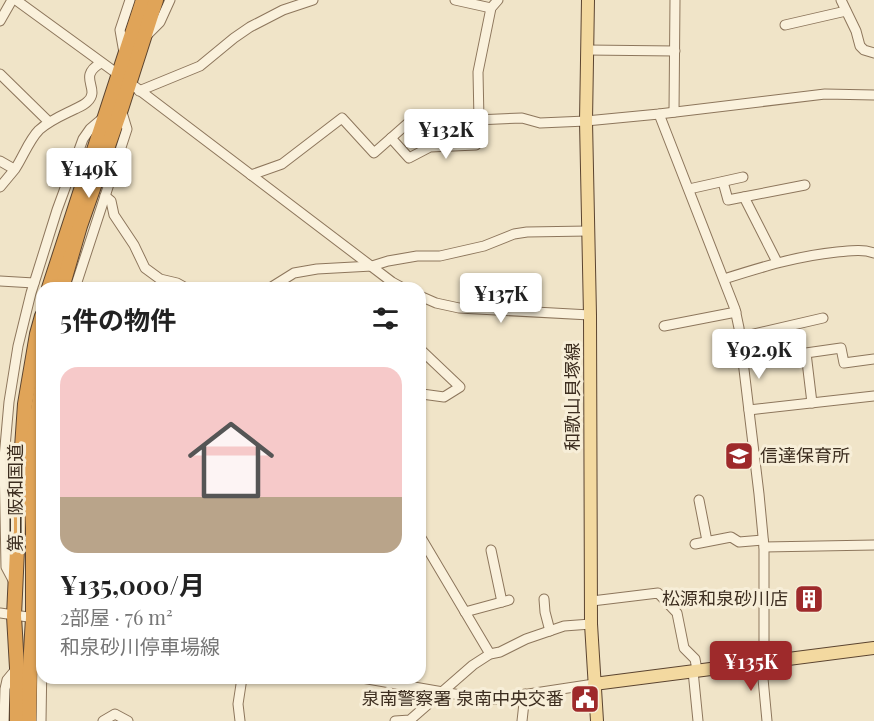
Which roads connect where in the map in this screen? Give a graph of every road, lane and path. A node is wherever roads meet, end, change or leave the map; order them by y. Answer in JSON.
{"nodes":[{"id":1,"x":12,"y":0,"type":"edge"},
{"id":2,"x":16,"y":0,"type":"edge"},
{"id":3,"x":130,"y":0,"type":"edge"},
{"id":4,"x":144,"y":0,"type":"edge"},
{"id":5,"x":156,"y":0,"type":"edge"},
{"id":6,"x":170,"y":0,"type":"edge"},
{"id":7,"x":313,"y":0,"type":"edge"},
{"id":8,"x":455,"y":0,"type":"edge"},
{"id":9,"x":498,"y":0,"type":"edge"},
{"id":10,"x":588,"y":0,"type":"edge"},
{"id":11,"x":675,"y":0,"type":"edge"},
{"id":12,"x":841,"y":0,"type":"edge"},
{"id":13,"x":491,"y":8,"type":"junction"},
{"id":14,"x":846,"y":11,"type":"junction"},
{"id":15,"x":0,"y":21,"type":"edge"},
{"id":16,"x":785,"y":25,"type":"dead end"},
{"id":17,"x":144,"y":38,"type":"junction"},
{"id":18,"x":587,"y":50,"type":"junction"},
{"id":19,"x":675,"y":51,"type":"junction"},
{"id":20,"x":874,"y":52,"type":"edge"},
{"id":21,"x":125,"y":56,"type":"junction"},
{"id":22,"x":101,"y":63,"type":"junction"},
{"id":23,"x":0,"y":74,"type":"edge"},
{"id":24,"x":129,"y":83,"type":"junction"},
{"id":25,"x":874,"y":95,"type":"edge"},
{"id":26,"x":121,"y":109,"type":"junction"},
{"id":27,"x":674,"y":112,"type":"junction"},
{"id":28,"x":659,"y":114,"type":"junction"},
{"id":29,"x":105,"y":116,"type":"junction"},
{"id":30,"x":476,"y":120,"type":"junction"},
{"id":31,"x":586,"y":121,"type":"junction"},
{"id":32,"x":49,"y":122,"type":"junction"},
{"id":33,"x":391,"y":138,"type":"junction"},
{"id":34,"x":0,"y":161,"type":"edge"},
{"id":35,"x":14,"y":169,"type":"junction"},
{"id":36,"x":251,"y":175,"type":"junction"},
{"id":37,"x":743,"y":177,"type":"dead end"},
{"id":38,"x":723,"y":182,"type":"junction"},
{"id":39,"x":805,"y":185,"type":"dead end"},
{"id":40,"x":0,"y":187,"type":"edge"},
{"id":41,"x":689,"y":189,"type":"junction"},
{"id":42,"x":105,"y":196,"type":"junction"},
{"id":43,"x":744,"y":197,"type":"junction"},
{"id":44,"x":588,"y":231,"type":"junction"},
{"id":45,"x":874,"y":253,"type":"edge"},
{"id":46,"x":777,"y":262,"type":"junction"},
{"id":47,"x":372,"y":266,"type":"junction"},
{"id":48,"x":724,"y":279,"type":"junction"},
{"id":49,"x":0,"y":281,"type":"edge"},
{"id":50,"x":51,"y":282,"type":"edge"},
{"id":51,"x":64,"y":282,"type":"edge"},
{"id":52,"x":77,"y":282,"type":"edge"},
{"id":53,"x":173,"y":282,"type":"edge"},
{"id":54,"x":280,"y":282,"type":"edge"},
{"id":55,"x":395,"y":282,"type":"edge"},
{"id":56,"x":34,"y":283,"type":"junction"},
{"id":57,"x":426,"y":299,"type":"edge"},
{"id":58,"x":736,"y":312,"type":"junction"},
{"id":59,"x":590,"y":315,"type":"junction"},
{"id":60,"x":824,"y":318,"type":"dead end"},
{"id":61,"x":664,"y":326,"type":"dead end"},
{"id":62,"x":741,"y":337,"type":"junction"},
{"id":63,"x":36,"y":345,"type":"edge"},
{"id":64,"x":426,"y":355,"type":"edge"},
{"id":65,"x":874,"y":359,"type":"edge"},
{"id":66,"x":426,"y":395,"type":"edge"},
{"id":67,"x":874,"y":396,"type":"edge"},
{"id":68,"x":812,"y":403,"type":"junction"},
{"id":69,"x":749,"y":410,"type":"junction"},
{"id":70,"x":36,"y":424,"type":"edge"},
{"id":71,"x":699,"y":500,"type":"dead end"},
{"id":72,"x":3,"y":508,"type":"edge"},
{"id":73,"x":36,"y":511,"type":"edge"},
{"id":74,"x":707,"y":541,"type":"junction"},
{"id":75,"x":763,"y":543,"type":"junction"},
{"id":76,"x":695,"y":544,"type":"dead end"},
{"id":77,"x":874,"y":545,"type":"edge"},
{"id":78,"x":426,"y":548,"type":"edge"},
{"id":79,"x":492,"y":550,"type":"dead end"},
{"id":80,"x":16,"y":586,"type":"junction"},
{"id":81,"x":544,"y":599,"type":"dead end"},
{"id":82,"x":592,"y":602,"type":"junction"},
{"id":83,"x":465,"y":612,"type":"junction"},
{"id":84,"x":0,"y":613,"type":"edge"},
{"id":85,"x":14,"y":616,"type":"junction"},
{"id":86,"x":36,"y":623,"type":"edge"},
{"id":87,"x":591,"y":624,"type":"junction"},
{"id":88,"x":550,"y":631,"type":"junction"},
{"id":89,"x":874,"y":648,"type":"edge"},
{"id":90,"x":490,"y":654,"type":"junction"},
{"id":91,"x":762,"y":663,"type":"junction"},
{"id":92,"x":17,"y":668,"type":"junction"},
{"id":93,"x":695,"y":671,"type":"junction"},
{"id":94,"x":42,"y":684,"type":"edge"},
{"id":95,"x":241,"y":684,"type":"edge"},
{"id":96,"x":399,"y":684,"type":"edge"},
{"id":97,"x":425,"y":684,"type":"edge"},
{"id":98,"x":594,"y":684,"type":"junction"},
{"id":99,"x":429,"y":689,"type":"junction"},
{"id":100,"x":442,"y":692,"type":"junction"},
{"id":101,"x":525,"y":694,"type":"junction"},
{"id":102,"x":4,"y":721,"type":"edge"},
{"id":103,"x":17,"y":721,"type":"edge"},
{"id":104,"x":29,"y":721,"type":"edge"},
{"id":105,"x":41,"y":721,"type":"edge"},
{"id":106,"x":103,"y":721,"type":"edge"},
{"id":107,"x":128,"y":721,"type":"edge"},
{"id":108,"x":240,"y":721,"type":"edge"},
{"id":109,"x":395,"y":721,"type":"edge"},
{"id":110,"x":522,"y":721,"type":"edge"},
{"id":111,"x":597,"y":721,"type":"edge"},
{"id":112,"x":698,"y":721,"type":"edge"},
{"id":113,"x":767,"y":721,"type":"edge"}],
"edges":[{"from":1,"to":15,"type":"street"},
{"from":2,"to":22,"type":"street"},
{"from":3,"to":21,"type":"street"},
{"from":4,"to":21,"type":"highway"},
{"from":5,"to":17,"type":"highway"},
{"from":6,"to":17,"type":"street"},
{"from":7,"to":24,"type":"street"},
{"from":8,"to":13,"type":"street"},
{"from":9,"to":13,"type":"street"},
{"from":10,"to":18,"type":"main road","name":"和歌山貝塚線"},
{"from":11,"to":19,"type":"street"},
{"from":12,"to":14,"type":"street"},
{"from":13,"to":30,"type":"street"},
{"from":14,"to":16,"type":"street"},
{"from":14,"to":20,"type":"street"},
{"from":17,"to":24,"type":"highway"},
{"from":18,"to":19,"type":"street"},
{"from":18,"to":31,"type":"main road","name":"和歌山貝塚線"},
{"from":19,"to":27,"type":"street"},
{"from":21,"to":24,"type":"highway"},
{"from":22,"to":24,"type":"street"},
{"from":22,"to":32,"type":"street"},
{"from":23,"to":32,"type":"street"},
{"from":24,"to":26,"type":"highway"},
{"from":24,"to":29,"type":"highway"},
{"from":24,"to":36,"type":"street"},
{"from":25,"to":27,"type":"street"},
{"from":26,"to":42,"type":"street"},
{"from":26,"to":51,"type":"highway"},
{"from":27,"to":28,"type":"street"},
{"from":28,"to":31,"type":"street"},
{"from":28,"to":41,"type":"street"},
{"from":29,"to":50,"type":"highway"},
{"from":29,"to":56,"type":"street"},
{"from":30,"to":31,"type":"street"},
{"from":30,"to":33,"type":"street"},
{"from":30,"to":33,"type":"street"},
{"from":31,"to":44,"type":"main road","name":"和歌山貝塚線"},
{"from":32,"to":35,"type":"street"},
{"from":33,"to":36,"type":"street"},
{"from":34,"to":35,"type":"street"},
{"from":35,"to":40,"type":"street"},
{"from":36,"to":47,"type":"street"},
{"from":37,"to":38,"type":"street"},
{"from":38,"to":41,"type":"street"},
{"from":38,"to":43,"type":"street"},
{"from":39,"to":43,"type":"street"},
{"from":41,"to":48,"type":"street"},
{"from":42,"to":52,"type":"street"},
{"from":42,"to":53,"type":"street"},
{"from":43,"to":46,"type":"street"},
{"from":44,"to":47,"type":"street"},
{"from":44,"to":59,"type":"main road","name":"和歌山貝塚線"},
{"from":45,"to":46,"type":"street"},
{"from":46,"to":48,"type":"street"},
{"from":47,"to":54,"type":"street"},
{"from":47,"to":55,"type":"street"},
{"from":48,"to":58,"type":"street"},
{"from":49,"to":56,"type":"street"},
{"from":56,"to":72,"type":"street"},
{"from":57,"to":59,"type":"street"},
{"from":58,"to":61,"type":"street"},
{"from":58,"to":62,"type":"street"},
{"from":59,"to":82,"type":"main road","name":"和歌山貝塚線"},
{"from":60,"to":62,"type":"street"},
{"from":62,"to":69,"type":"street"},
{"from":63,"to":80,"type":"highway","name":"第二阪和国道"},
{"from":64,"to":66,"type":"street"},
{"from":65,"to":68,"type":"street"},
{"from":67,"to":68,"type":"street"},
{"from":68,"to":69,"type":"street"},
{"from":69,"to":75,"type":"street"},
{"from":70,"to":73,"type":"highway","name":"第二阪和国道"},
{"from":71,"to":74,"type":"street"},
{"from":72,"to":80,"type":"street"},
{"from":74,"to":75,"type":"street"},
{"from":74,"to":76,"type":"street"},
{"from":75,"to":77,"type":"street"},
{"from":75,"to":91,"type":"street"},
{"from":78,"to":83,"type":"street"},
{"from":79,"to":83,"type":"street"},
{"from":80,"to":85,"type":"highway","name":"第二阪和国道"},
{"from":81,"to":88,"type":"street"},
{"from":82,"to":87,"type":"main road","name":"和歌山貝塚線"},
{"from":82,"to":93,"type":"street"},
{"from":83,"to":90,"type":"street"},
{"from":84,"to":85,"type":"street"},
{"from":85,"to":86,"type":"street"},
{"from":85,"to":92,"type":"highway","name":"第二阪和国道"},
{"from":86,"to":104,"type":"highway","name":"第二阪和国道"},
{"from":87,"to":88,"type":"street"},
{"from":87,"to":98,"type":"main road","name":"和歌山貝塚線"},
{"from":88,"to":90,"type":"street"},
{"from":89,"to":91,"type":"main road"},
{"from":90,"to":100,"type":"street"},
{"from":91,"to":93,"type":"main road"},
{"from":91,"to":113,"type":"street"},
{"from":92,"to":102,"type":"street"},
{"from":92,"to":103,"type":"highway","name":"第二阪和国道"},
{"from":93,"to":98,"type":"main road"},
{"from":93,"to":112,"type":"street"},
{"from":94,"to":105,"type":"street"},
{"from":95,"to":108,"type":"street"},
{"from":96,"to":99,"type":"street"},
{"from":97,"to":99,"type":"street"},
{"from":98,"to":101,"type":"street"},
{"from":98,"to":111,"type":"main road","name":"和歌山貝塚線"},
{"from":99,"to":100,"type":"street"},
{"from":100,"to":101,"type":"street"},
{"from":100,"to":109,"type":"street"},
{"from":101,"to":110,"type":"street"},
{"from":106,"to":107,"type":"street"}]}
